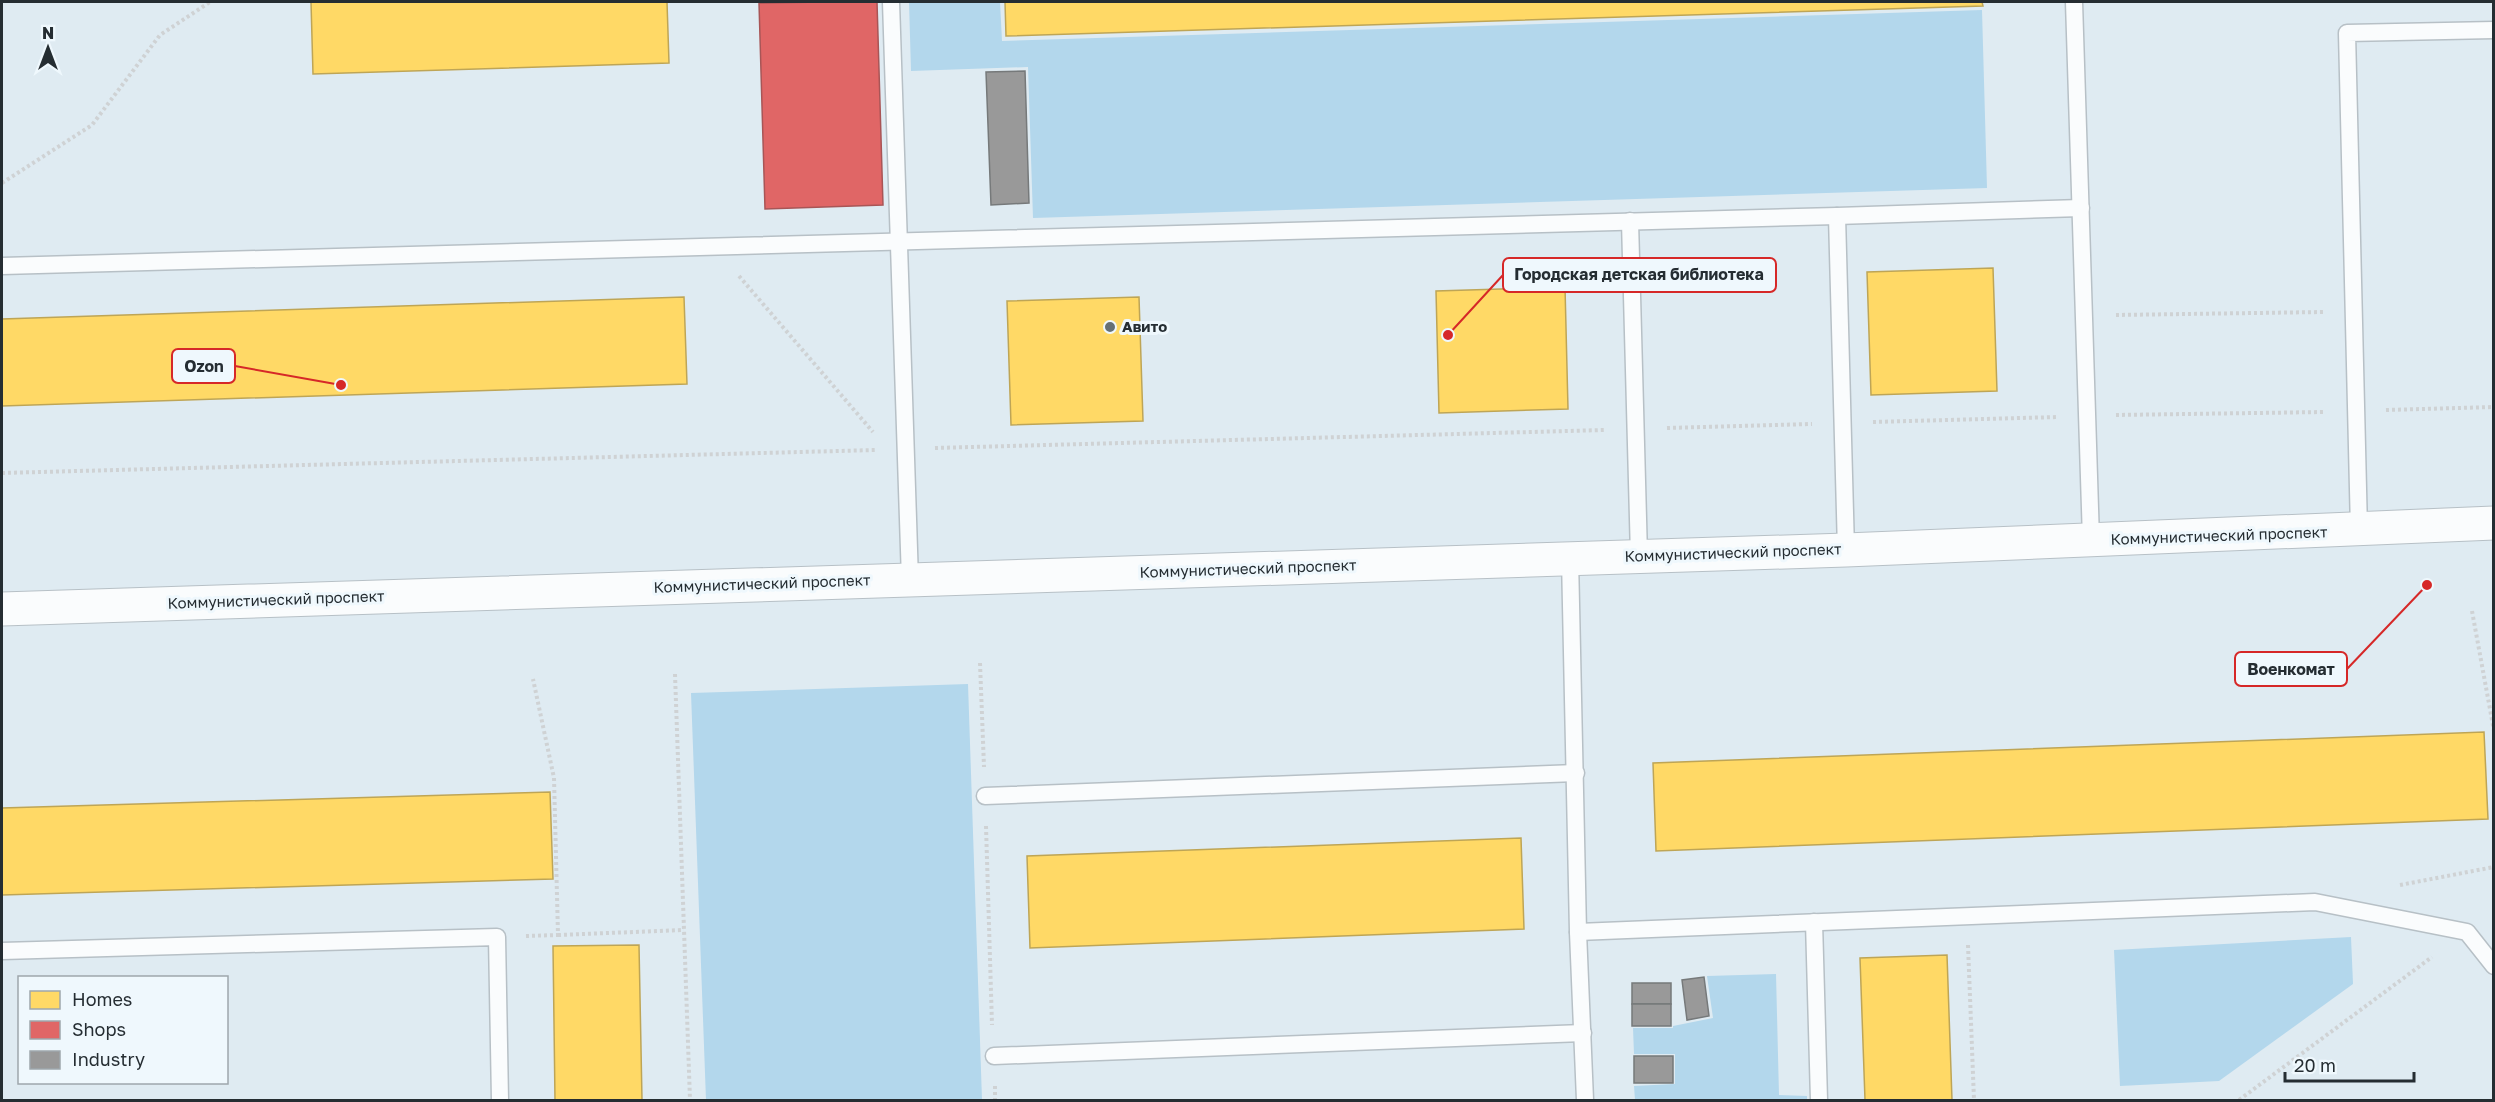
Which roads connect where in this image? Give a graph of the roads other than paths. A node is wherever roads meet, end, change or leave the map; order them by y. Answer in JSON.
{"nodes":[{"id":1,"x":891,"y":2,"type":"edge"},
{"id":2,"x":2074,"y":2,"type":"edge"},
{"id":3,"x":2493,"y":30,"type":"edge"},
{"id":4,"x":2081,"y":208,"type":"junction"},
{"id":5,"x":1837,"y":216,"type":"junction"},
{"id":6,"x":1630,"y":221,"type":"junction"},
{"id":7,"x":899,"y":241,"type":"junction"},
{"id":8,"x":2,"y":266,"type":"edge"},
{"id":9,"x":2493,"y":523,"type":"edge"},
{"id":10,"x":2359,"y":530,"type":"junction"},
{"id":11,"x":2091,"y":540,"type":"junction"},
{"id":12,"x":1846,"y":550,"type":"junction"},
{"id":13,"x":1639,"y":556,"type":"junction"},
{"id":14,"x":1570,"y":558,"type":"junction"},
{"id":15,"x":910,"y":580,"type":"junction"},
{"id":16,"x":2,"y":609,"type":"edge"},
{"id":17,"x":1576,"y":773,"type":"junction"},
{"id":18,"x":985,"y":796,"type":"road end"},
{"id":19,"x":1814,"y":922,"type":"junction"},
{"id":20,"x":1578,"y":932,"type":"junction"},
{"id":21,"x":2,"y":951,"type":"edge"},
{"id":22,"x":2493,"y":966,"type":"edge"},
{"id":23,"x":1583,"y":1033,"type":"junction"},
{"id":24,"x":994,"y":1056,"type":"road end"},
{"id":25,"x":500,"y":1101,"type":"edge"},
{"id":26,"x":1585,"y":1101,"type":"edge"},
{"id":27,"x":1819,"y":1101,"type":"edge"}],
"edges":[{"from":1,"to":7,"type":"lane"},
{"from":2,"to":4,"type":"lane"},
{"from":3,"to":10,"type":"lane"},
{"from":4,"to":5,"type":"lane"},
{"from":4,"to":11,"type":"lane"},
{"from":5,"to":6,"type":"lane"},
{"from":5,"to":12,"type":"lane"},
{"from":6,"to":7,"type":"lane"},
{"from":6,"to":13,"type":"lane"},
{"from":7,"to":8,"type":"lane"},
{"from":7,"to":15,"type":"lane"},
{"from":9,"to":10,"type":"main road","name":"Коммунистический проспект"},
{"from":10,"to":11,"type":"main road","name":"Коммунистический проспект"},
{"from":11,"to":12,"type":"main road","name":"Коммунистический проспект"},
{"from":12,"to":13,"type":"main road","name":"Коммунистический проспект"},
{"from":13,"to":14,"type":"main road","name":"Коммунистический проспект"},
{"from":14,"to":15,"type":"main road","name":"Коммунистический проспект"},
{"from":14,"to":17,"type":"lane"},
{"from":15,"to":16,"type":"main road","name":"Коммунистический проспект"},
{"from":17,"to":18,"type":"lane"},
{"from":17,"to":20,"type":"lane"},
{"from":19,"to":20,"type":"lane"},
{"from":19,"to":22,"type":"lane"},
{"from":19,"to":27,"type":"lane"},
{"from":20,"to":23,"type":"lane"},
{"from":21,"to":25,"type":"lane"},
{"from":23,"to":24,"type":"lane"},
{"from":23,"to":26,"type":"lane"}]}
